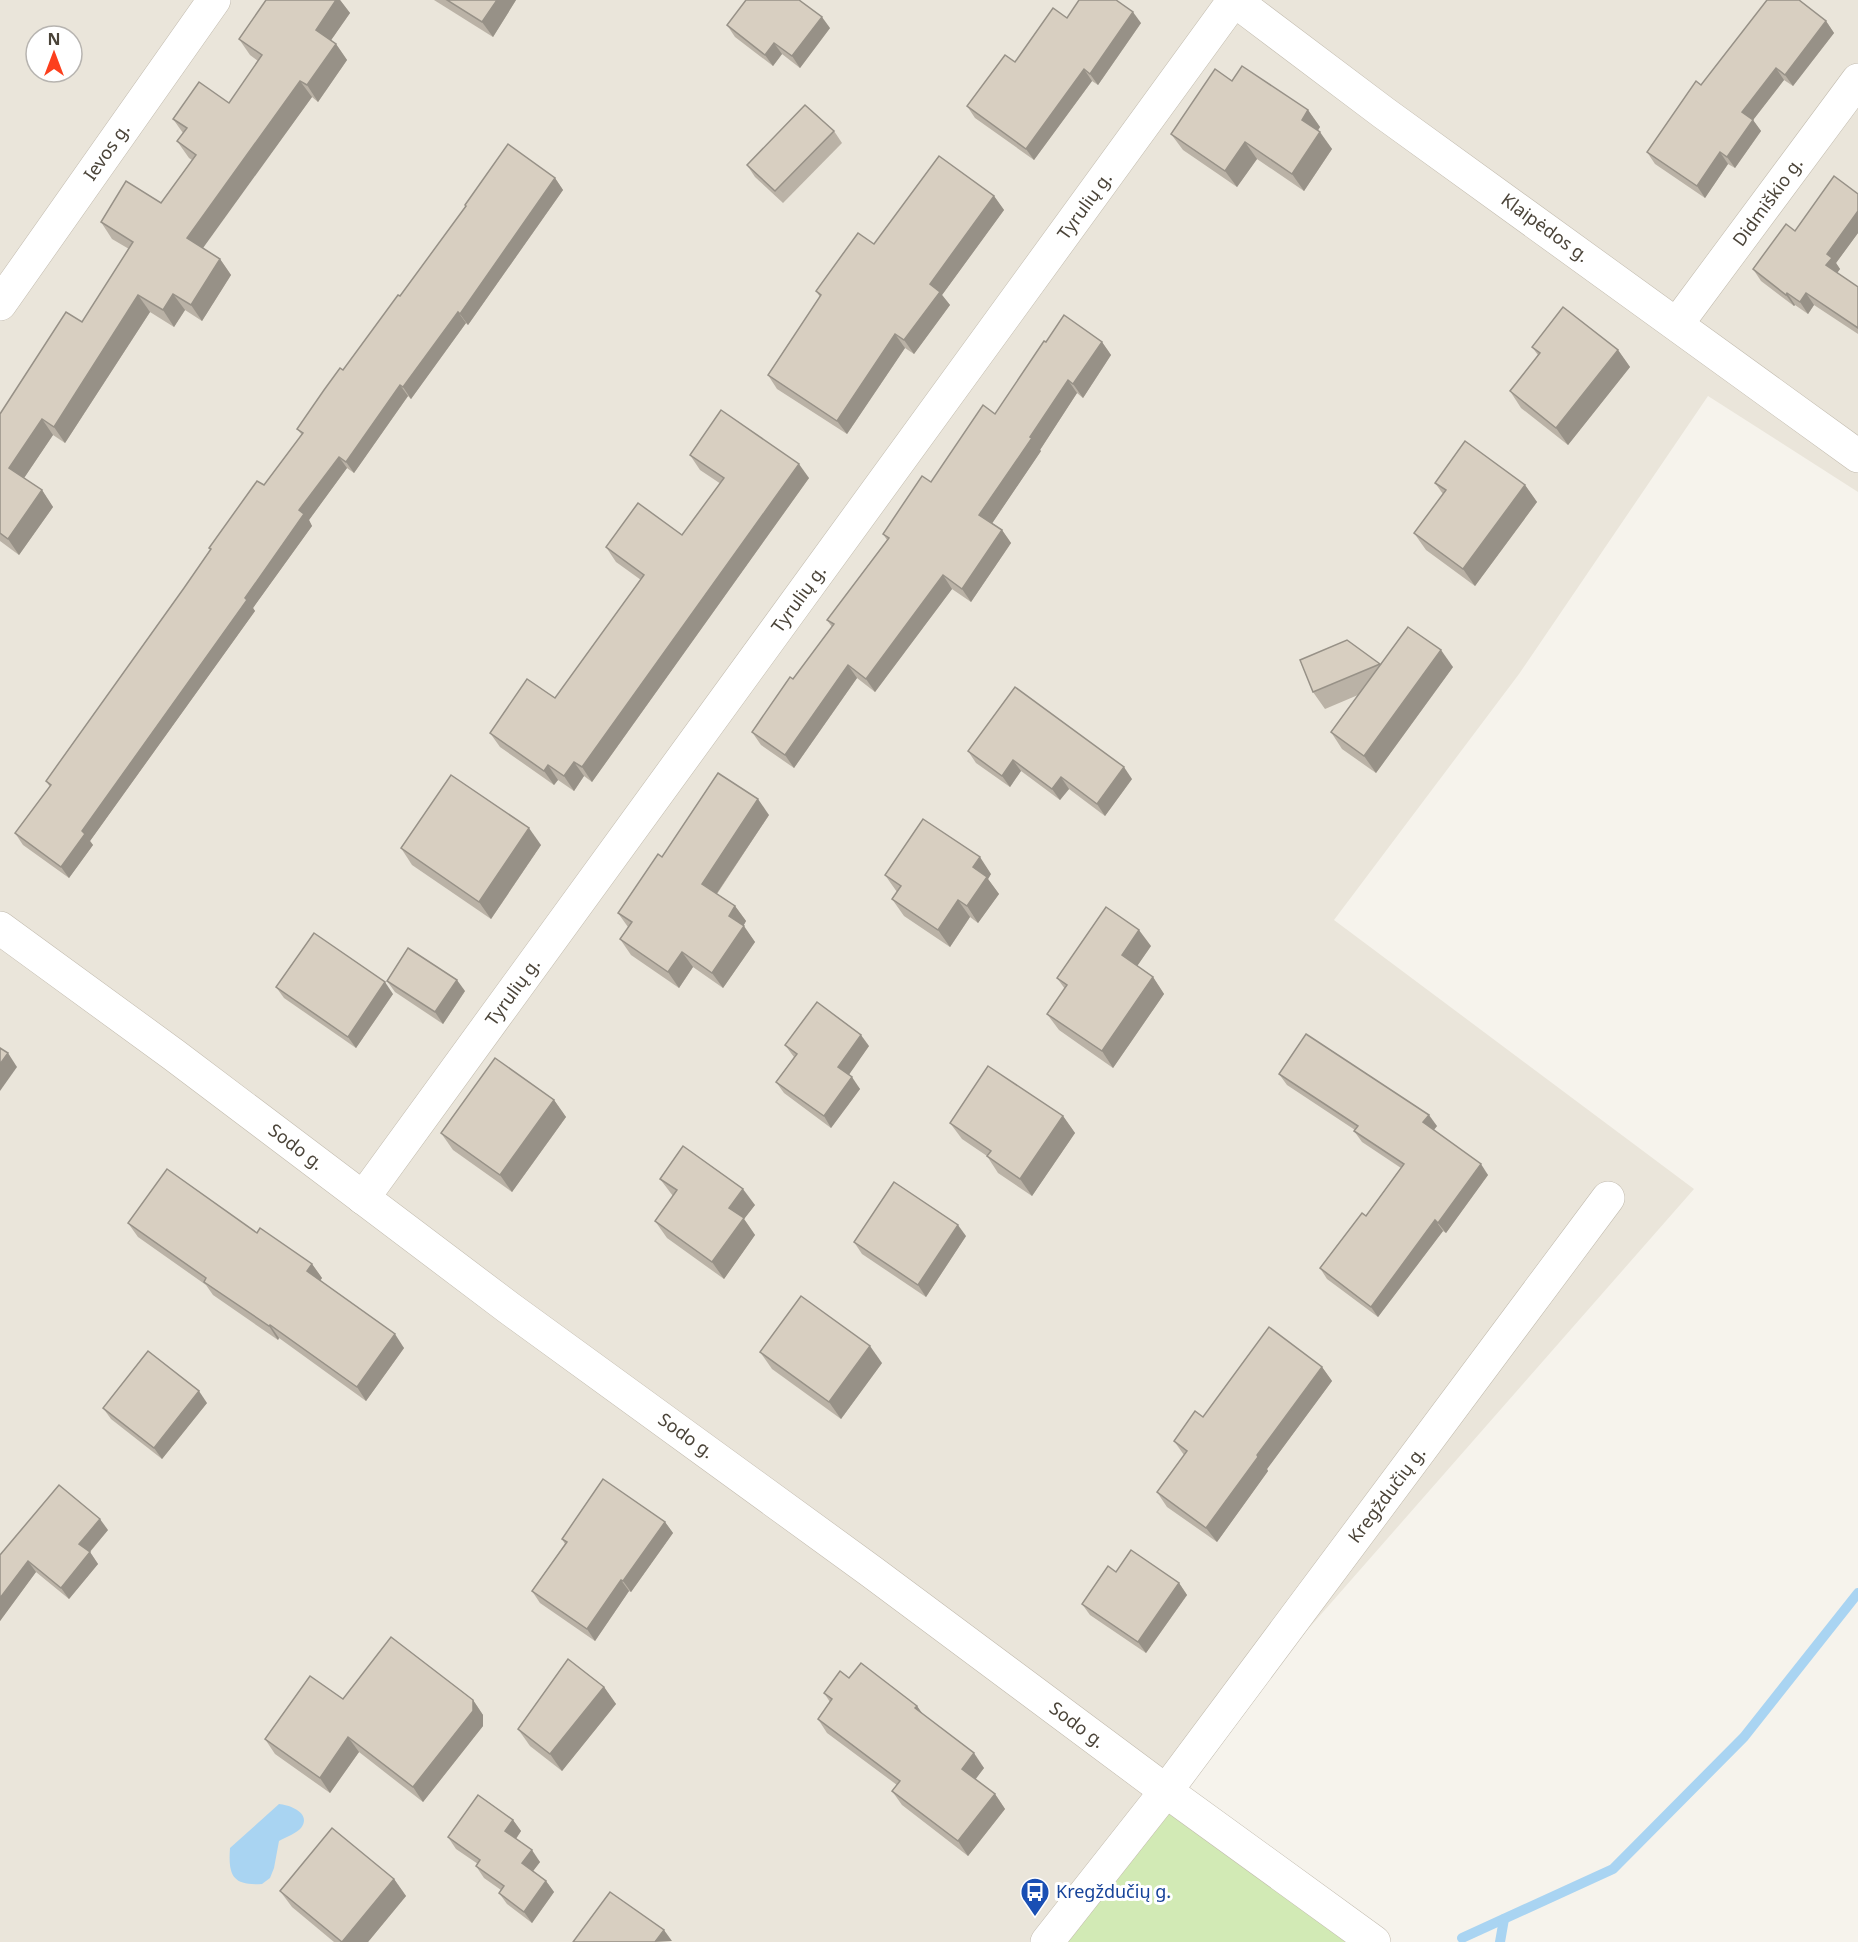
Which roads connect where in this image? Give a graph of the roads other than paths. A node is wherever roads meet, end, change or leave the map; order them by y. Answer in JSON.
{"nodes":[{"id":1,"x":214,"y":0,"type":"edge"},
{"id":2,"x":1234,"y":0,"type":"edge"},
{"id":3,"x":1858,"y":80,"type":"edge"},
{"id":4,"x":0,"y":304,"type":"edge"},
{"id":5,"x":1677,"y":324,"type":"junction"},
{"id":6,"x":1858,"y":456,"type":"edge"},
{"id":7,"x":0,"y":928,"type":"edge"},
{"id":8,"x":363,"y":1198,"type":"junction"},
{"id":9,"x":1608,"y":1198,"type":"dead end"},
{"id":10,"x":1167,"y":1791,"type":"junction"},
{"id":11,"x":1047,"y":1942,"type":"edge"},
{"id":12,"x":1374,"y":1942,"type":"edge"}],
"edges":[{"from":1,"to":4,"type":"street","name":"Ievos g."},
{"from":2,"to":5,"type":"street","name":"Klaipėdos g."},
{"from":2,"to":8,"type":"street","name":"Tyrulių g."},
{"from":3,"to":5,"type":"street","name":"Didmiškio g."},
{"from":5,"to":6,"type":"street","name":"Klaipėdos g."},
{"from":7,"to":8,"type":"street","name":"Sodo g."},
{"from":8,"to":10,"type":"street","name":"Sodo g."},
{"from":9,"to":10,"type":"street","name":"Kregždučių g."},
{"from":10,"to":11,"type":"street","name":"Kregždučių g."},
{"from":10,"to":12,"type":"street","name":"Sodo g."}]}
